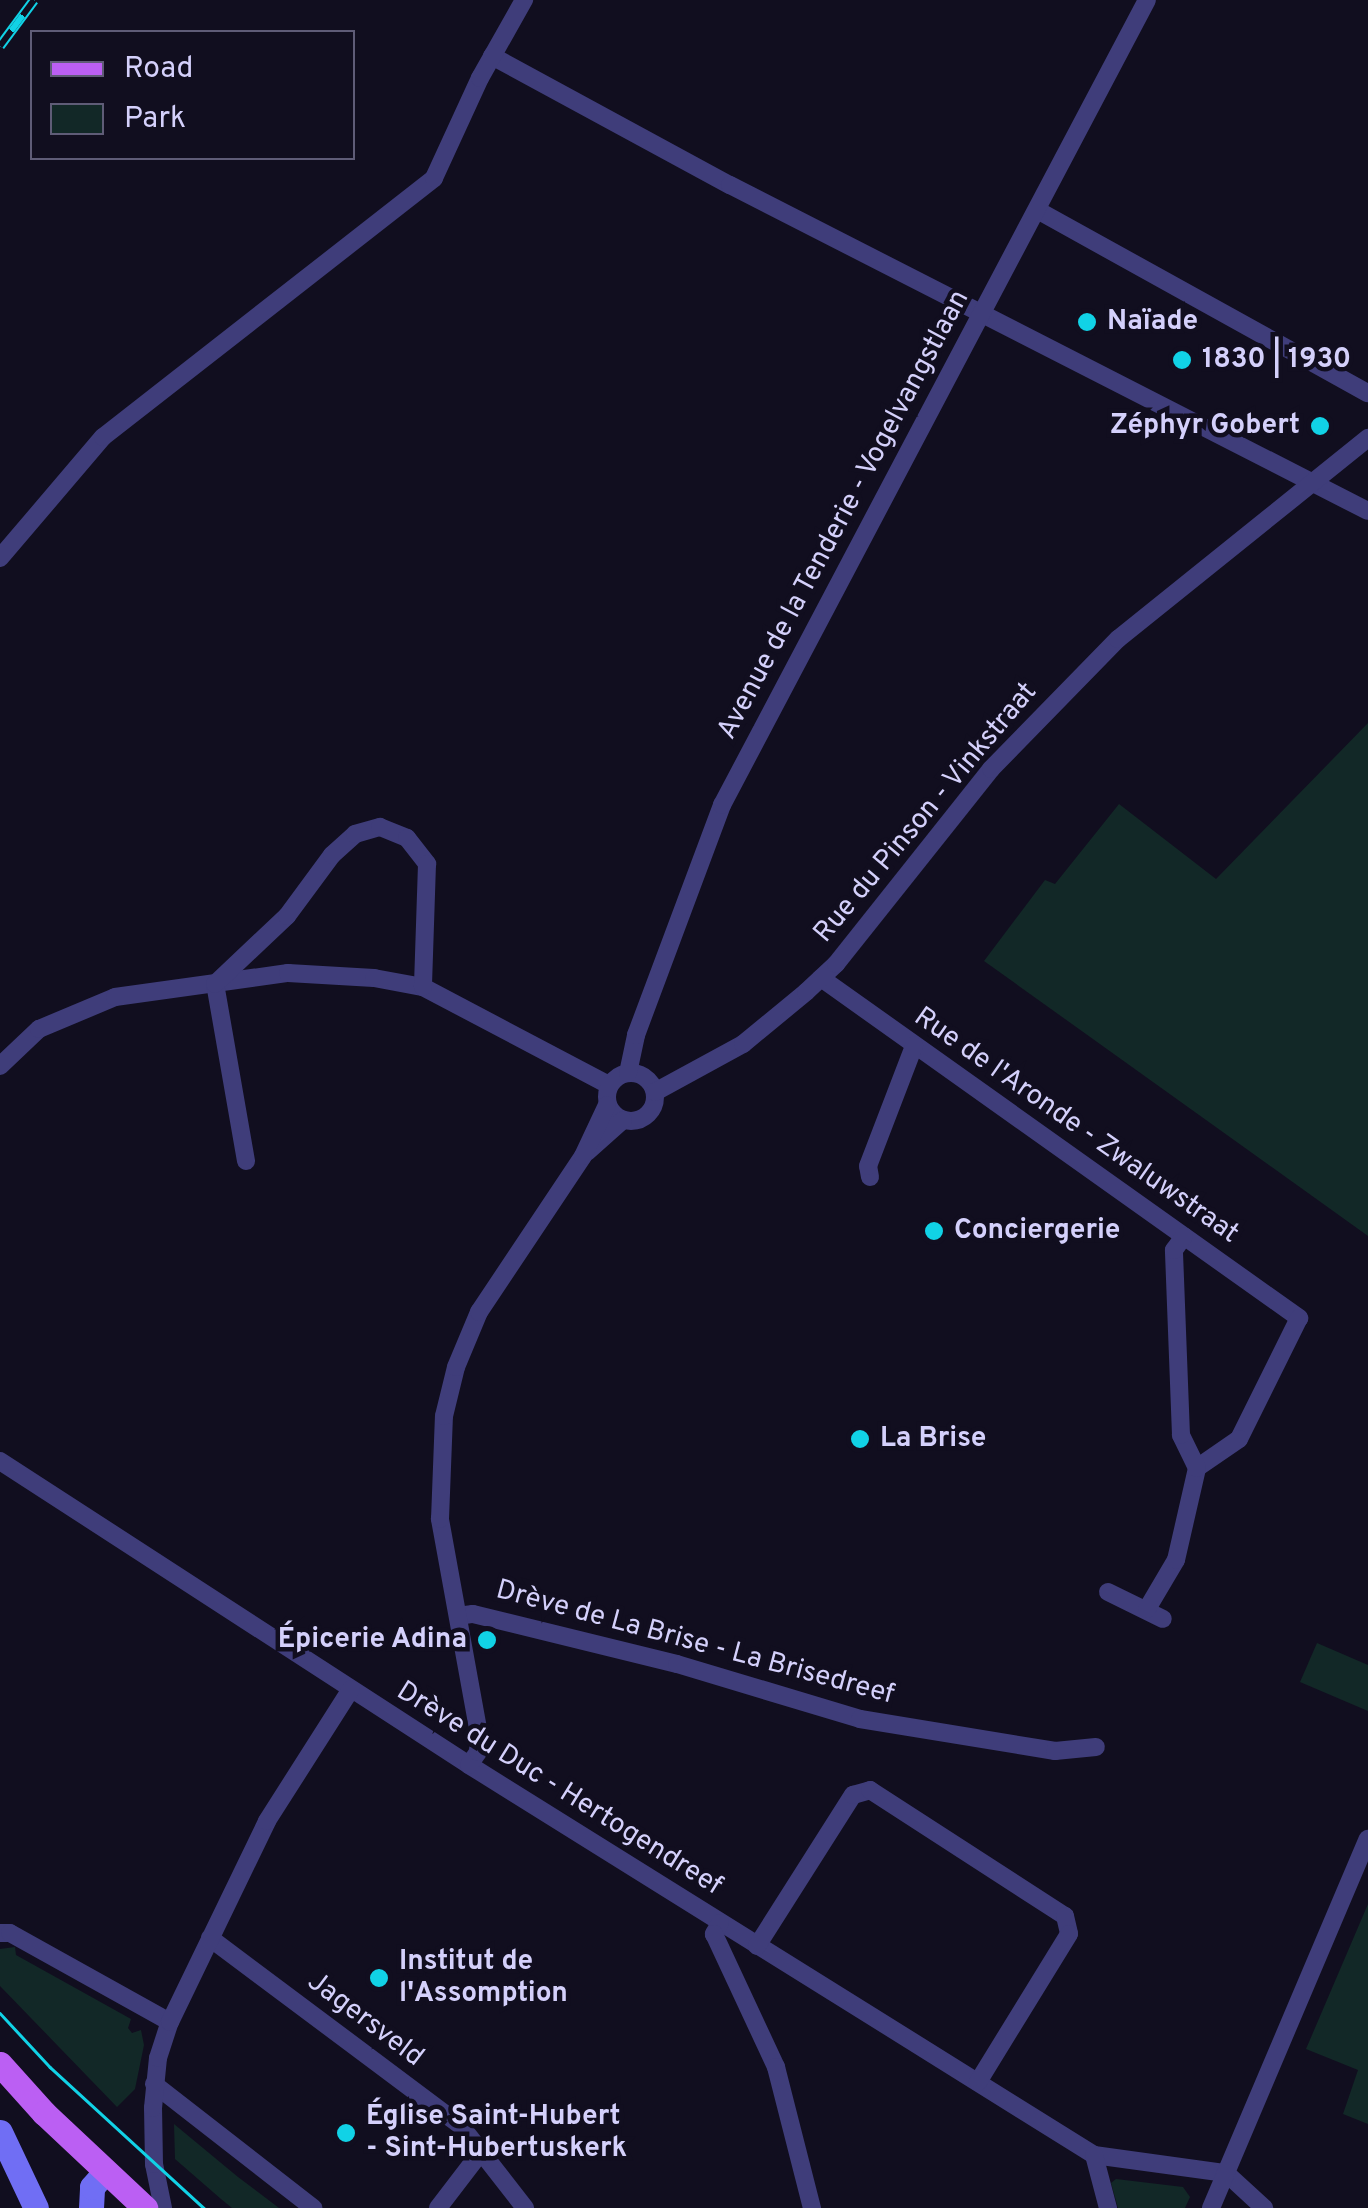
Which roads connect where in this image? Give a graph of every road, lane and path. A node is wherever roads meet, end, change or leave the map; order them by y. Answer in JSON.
{"nodes":[{"id":1,"x":524,"y":0,"type":"edge"},
{"id":2,"x":1147,"y":0,"type":"edge"},
{"id":3,"x":492,"y":56,"type":"junction"},
{"id":4,"x":1039,"y":211,"type":"junction"},
{"id":5,"x":980,"y":312,"type":"junction"},
{"id":6,"x":1368,"y":393,"type":"edge"},
{"id":7,"x":1368,"y":438,"type":"edge"},
{"id":8,"x":1314,"y":484,"type":"junction"},
{"id":9,"x":1368,"y":511,"type":"edge"},
{"id":10,"x":0,"y":558,"type":"edge"},
{"id":11,"x":821,"y":978,"type":"junction"},
{"id":12,"x":215,"y":984,"type":"junction"},
{"id":13,"x":423,"y":987,"type":"junction"},
{"id":14,"x":914,"y":1046,"type":"junction"},
{"id":15,"x":0,"y":1066,"type":"edge"},
{"id":16,"x":628,"y":1073,"type":"junction"},
{"id":17,"x":609,"y":1085,"type":"junction"},
{"id":18,"x":655,"y":1092,"type":"junction"},
{"id":19,"x":608,"y":1105,"type":"junction"},
{"id":20,"x":623,"y":1120,"type":"junction"},
{"id":21,"x":583,"y":1156,"type":"junction"},
{"id":22,"x":246,"y":1161,"type":"dead end"},
{"id":23,"x":870,"y":1177,"type":"dead end"},
{"id":24,"x":1184,"y":1236,"type":"junction"},
{"id":25,"x":0,"y":1462,"type":"edge"},
{"id":26,"x":1197,"y":1468,"type":"junction"},
{"id":27,"x":1108,"y":1592,"type":"dead end"},
{"id":28,"x":458,"y":1616,"type":"junction"},
{"id":29,"x":351,"y":1689,"type":"junction"},
{"id":30,"x":1096,"y":1747,"type":"dead end"},
{"id":31,"x":469,"y":1765,"type":"junction"},
{"id":32,"x":1368,"y":1839,"type":"edge"},
{"id":33,"x":720,"y":1923,"type":"junction"},
{"id":34,"x":0,"y":1932,"type":"edge"},
{"id":35,"x":210,"y":1938,"type":"junction"},
{"id":36,"x":757,"y":1946,"type":"junction"},
{"id":37,"x":170,"y":2022,"type":"junction"},
{"id":38,"x":0,"y":2064,"type":"edge"},
{"id":39,"x":978,"y":2082,"type":"junction"},
{"id":40,"x":154,"y":2084,"type":"junction"},
{"id":41,"x":0,"y":2132,"type":"edge"},
{"id":42,"x":480,"y":2153,"type":"junction"},
{"id":43,"x":1094,"y":2155,"type":"junction"},
{"id":44,"x":104,"y":2173,"type":"junction"},
{"id":45,"x":1226,"y":2173,"type":"junction"},
{"id":46,"x":36,"y":2208,"type":"edge"},
{"id":47,"x":91,"y":2208,"type":"edge"},
{"id":48,"x":144,"y":2208,"type":"edge"},
{"id":49,"x":163,"y":2208,"type":"edge"},
{"id":50,"x":313,"y":2208,"type":"edge"},
{"id":51,"x":438,"y":2208,"type":"edge"},
{"id":52,"x":524,"y":2208,"type":"edge"},
{"id":53,"x":812,"y":2208,"type":"edge"},
{"id":54,"x":1108,"y":2208,"type":"edge"},
{"id":55,"x":1211,"y":2208,"type":"edge"},
{"id":56,"x":1264,"y":2208,"type":"edge"}],
"edges":[{"from":1,"to":3,"type":"street"},
{"from":2,"to":4,"type":"street","name":"Avenue de la Tenderie - Vogelvangstlaan"},
{"from":3,"to":5,"type":"street"},
{"from":3,"to":10,"type":"street"},
{"from":4,"to":5,"type":"street","name":"Avenue de la Tenderie - Vogelvangstlaan"},
{"from":4,"to":6,"type":"street"},
{"from":5,"to":8,"type":"street"},
{"from":5,"to":16,"type":"street","name":"Avenue de la Tenderie - Vogelvangstlaan"},
{"from":7,"to":8,"type":"street","name":"Rue du Pinson - Vinkstraat"},
{"from":8,"to":9,"type":"street"},
{"from":8,"to":11,"type":"street","name":"Rue du Pinson - Vinkstraat"},
{"from":11,"to":14,"type":"street","name":"Rue de l'Aronde - Zwaluwstraat"},
{"from":11,"to":18,"type":"street","name":"Rue du Pinson - Vinkstraat"},
{"from":12,"to":13,"type":"street"},
{"from":12,"to":13,"type":"street"},
{"from":12,"to":15,"type":"street"},
{"from":12,"to":22,"type":"street"},
{"from":13,"to":17,"type":"street"},
{"from":14,"to":23,"type":"street"},
{"from":14,"to":24,"type":"street","name":"Rue de l'Aronde - Zwaluwstraat"},
{"from":16,"to":17,"type":"street"},
{"from":16,"to":18,"type":"street"},
{"from":17,"to":19,"type":"street"},
{"from":18,"to":20,"type":"street"},
{"from":19,"to":20,"type":"street"},
{"from":19,"to":21,"type":"street"},
{"from":20,"to":21,"type":"street"},
{"from":21,"to":28,"type":"street"},
{"from":24,"to":26,"type":"street"},
{"from":24,"to":26,"type":"street","name":"Rue de l'Aronde - Zwaluwstraat"},
{"from":25,"to":29,"type":"street","name":"Drève du Duc - Hertogendreef"},
{"from":26,"to":27,"type":"street"},
{"from":28,"to":30,"type":"street","name":"Drève de La Brise - La Brisedreef"},
{"from":28,"to":31,"type":"street"},
{"from":29,"to":31,"type":"street","name":"Drève du Duc - Hertogendreef"},
{"from":29,"to":35,"type":"street"},
{"from":31,"to":33,"type":"street","name":"Drève du Duc - Hertogendreef"},
{"from":32,"to":45,"type":"street"},
{"from":33,"to":36,"type":"street","name":"Drève du Duc - Hertogendreef"},
{"from":33,"to":53,"type":"street"},
{"from":34,"to":37,"type":"street"},
{"from":35,"to":37,"type":"street"},
{"from":35,"to":42,"type":"street","name":"Jagersveld"},
{"from":36,"to":39,"type":"street","name":"Drève du Duc - Hertogendreef"},
{"from":36,"to":39,"type":"street"},
{"from":37,"to":40,"type":"street"},
{"from":38,"to":44,"type":"main road"},
{"from":39,"to":43,"type":"street","name":"Drève du Duc - Hertogendreef"},
{"from":40,"to":49,"type":"street"},
{"from":40,"to":50,"type":"street"},
{"from":41,"to":46,"type":"main road"},
{"from":42,"to":51,"type":"street"},
{"from":42,"to":52,"type":"street","name":"Jagersveld"},
{"from":43,"to":45,"type":"street","name":"Drève du Duc - Hertogendreef"},
{"from":43,"to":54,"type":"street"},
{"from":44,"to":47,"type":"main road"},
{"from":44,"to":48,"type":"main road"},
{"from":45,"to":55,"type":"street"},
{"from":45,"to":56,"type":"street"}]}
